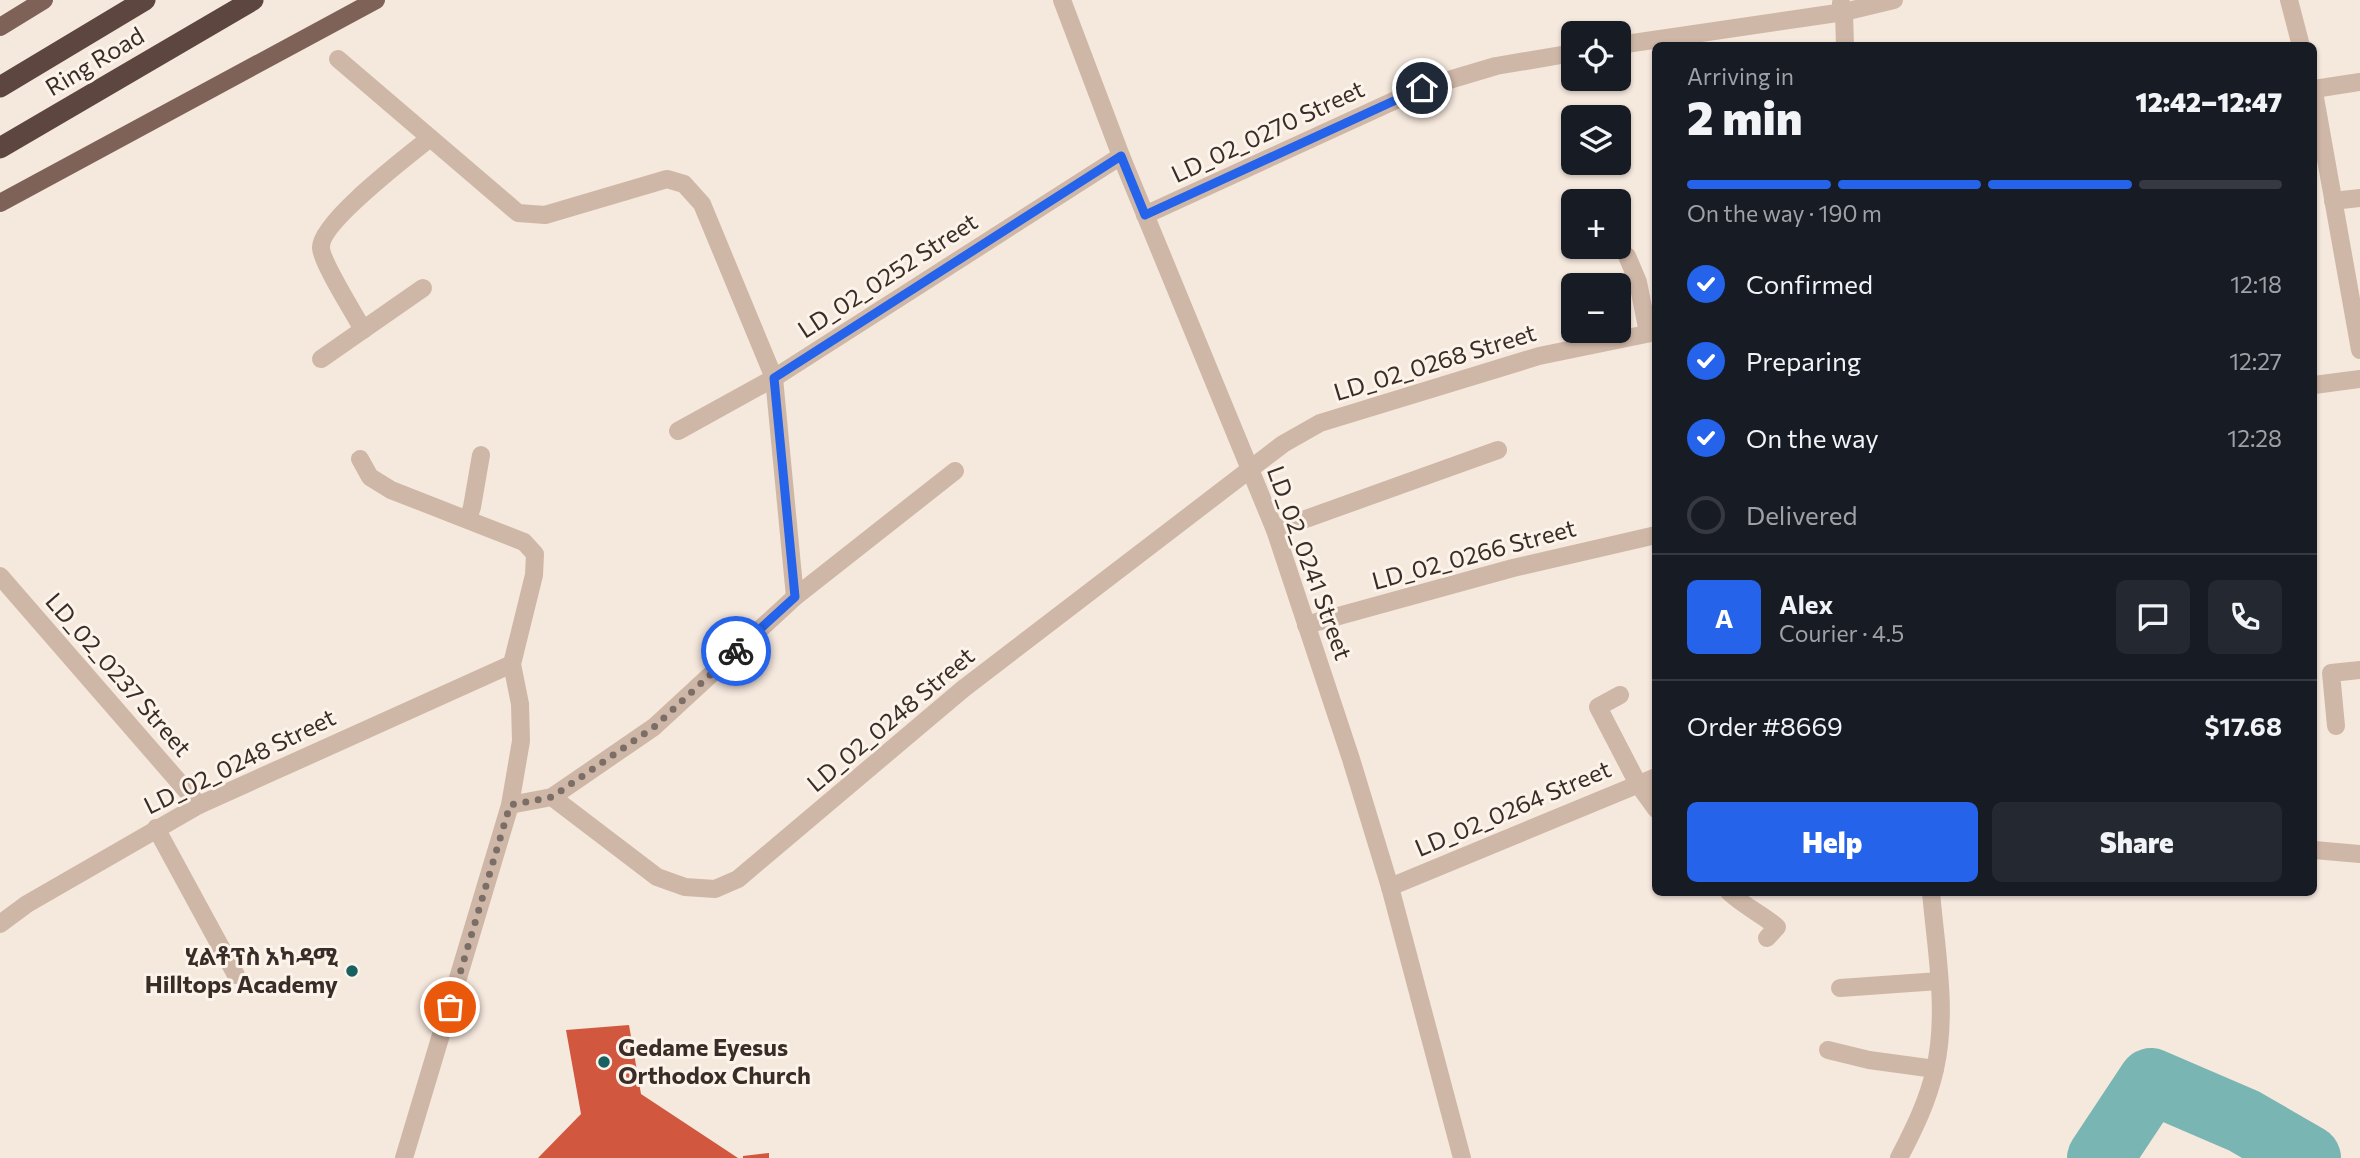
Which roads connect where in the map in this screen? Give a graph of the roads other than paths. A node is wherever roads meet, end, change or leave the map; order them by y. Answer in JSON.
{"nodes":[{"id":1,"x":44,"y":0,"type":"edge"},
{"id":2,"x":145,"y":0,"type":"edge"},
{"id":3,"x":253,"y":0,"type":"edge"},
{"id":4,"x":376,"y":0,"type":"edge"},
{"id":5,"x":1062,"y":0,"type":"edge"},
{"id":6,"x":1895,"y":0,"type":"edge"},
{"id":7,"x":2289,"y":0,"type":"edge"},
{"id":8,"x":1842,"y":6,"type":"edge"},
{"id":9,"x":0,"y":27,"type":"edge"},
{"id":10,"x":1845,"y":42,"type":"edge"},
{"id":11,"x":2300,"y":42,"type":"edge"},
{"id":12,"x":1631,"y":43,"type":"edge"},
{"id":13,"x":1561,"y":54,"type":"edge"},
{"id":14,"x":338,"y":59,"type":"dead end"},
{"id":15,"x":2360,"y":82,"type":"edge"},
{"id":16,"x":0,"y":87,"type":"edge"},
{"id":17,"x":2317,"y":89,"type":"edge"},
{"id":18,"x":2317,"y":131,"type":"edge"},
{"id":19,"x":430,"y":138,"type":"junction"},
{"id":20,"x":0,"y":148,"type":"edge"},
{"id":21,"x":1121,"y":156,"type":"junction"},
{"id":22,"x":2320,"y":172,"type":"edge"},
{"id":23,"x":2360,"y":198,"type":"edge"},
{"id":24,"x":2333,"y":201,"type":"junction"},
{"id":25,"x":0,"y":203,"type":"edge"},
{"id":26,"x":1145,"y":215,"type":"junction"},
{"id":27,"x":1629,"y":259,"type":"edge"},
{"id":28,"x":423,"y":288,"type":"dead end"},
{"id":29,"x":363,"y":330,"type":"junction"},
{"id":30,"x":1652,"y":333,"type":"edge"},
{"id":31,"x":2360,"y":350,"type":"edge"},
{"id":32,"x":321,"y":359,"type":"dead end"},
{"id":33,"x":774,"y":378,"type":"junction"},
{"id":34,"x":2360,"y":379,"type":"edge"},
{"id":35,"x":2317,"y":385,"type":"edge"},
{"id":36,"x":678,"y":431,"type":"dead end"},
{"id":37,"x":1498,"y":450,"type":"dead end"},
{"id":38,"x":481,"y":455,"type":"dead end"},
{"id":39,"x":360,"y":459,"type":"dead end"},
{"id":40,"x":1250,"y":470,"type":"junction"},
{"id":41,"x":955,"y":471,"type":"dead end"},
{"id":42,"x":468,"y":519,"type":"junction"},
{"id":43,"x":1275,"y":530,"type":"junction"},
{"id":44,"x":1652,"y":536,"type":"edge"},
{"id":45,"x":0,"y":576,"type":"edge"},
{"id":46,"x":795,"y":597,"type":"junction"},
{"id":47,"x":1306,"y":625,"type":"junction"},
{"id":48,"x":512,"y":664,"type":"junction"},
{"id":49,"x":2360,"y":670,"type":"edge"},
{"id":50,"x":1620,"y":695,"type":"dead end"},
{"id":51,"x":2336,"y":726,"type":"dead end"},
{"id":52,"x":1652,"y":779,"type":"edge"},
{"id":53,"x":1638,"y":784,"type":"junction"},
{"id":54,"x":552,"y":797,"type":"junction"},
{"id":55,"x":1652,"y":803,"type":"edge"},
{"id":56,"x":199,"y":805,"type":"junction"},
{"id":57,"x":510,"y":805,"type":"junction"},
{"id":58,"x":156,"y":828,"type":"junction"},
{"id":59,"x":2317,"y":850,"type":"edge"},
{"id":60,"x":2360,"y":854,"type":"edge"},
{"id":61,"x":1390,"y":887,"type":"junction"},
{"id":62,"x":1733,"y":896,"type":"edge"},
{"id":63,"x":1931,"y":896,"type":"edge"},
{"id":64,"x":0,"y":924,"type":"edge"},
{"id":65,"x":1767,"y":938,"type":"dead end"},
{"id":66,"x":236,"y":975,"type":"dead end"},
{"id":67,"x":1939,"y":981,"type":"junction"},
{"id":68,"x":1840,"y":988,"type":"dead end"},
{"id":69,"x":1828,"y":1050,"type":"dead end"},
{"id":70,"x":1935,"y":1069,"type":"junction"},
{"id":71,"x":404,"y":1158,"type":"edge"},
{"id":72,"x":1462,"y":1158,"type":"edge"},
{"id":73,"x":1899,"y":1158,"type":"edge"}],
"edges":[{"from":1,"to":9,"type":"main road"},
{"from":2,"to":16,"type":"highway","name":"Ring Road"},
{"from":3,"to":20,"type":"highway","name":"Ring Road"},
{"from":4,"to":25,"type":"main road"},
{"from":5,"to":21,"type":"street","name":"LD_02_0241 Street"},
{"from":6,"to":8,"type":"street"},
{"from":7,"to":11,"type":"street"},
{"from":8,"to":10,"type":"street"},
{"from":8,"to":12,"type":"street"},
{"from":13,"to":26,"type":"street","name":"LD_02_0270 Street"},
{"from":14,"to":19,"type":"street"},
{"from":15,"to":17,"type":"street"},
{"from":18,"to":22,"type":"street"},
{"from":19,"to":29,"type":"street"},
{"from":19,"to":33,"type":"street"},
{"from":21,"to":26,"type":"street","name":"LD_02_0241 Street"},
{"from":21,"to":33,"type":"street","name":"LD_02_0252 Street"},
{"from":22,"to":24,"type":"street"},
{"from":23,"to":24,"type":"street"},
{"from":24,"to":31,"type":"street"},
{"from":26,"to":40,"type":"street","name":"LD_02_0241 Street"},
{"from":27,"to":30,"type":"street","name":"LD_02_0268 Street"},
{"from":28,"to":29,"type":"street"},
{"from":29,"to":32,"type":"street"},
{"from":30,"to":40,"type":"street","name":"LD_02_0268 Street"},
{"from":33,"to":36,"type":"street","name":"LD_02_0252 Street"},
{"from":33,"to":46,"type":"street"},
{"from":34,"to":35,"type":"street"},
{"from":37,"to":43,"type":"street"},
{"from":38,"to":42,"type":"street"},
{"from":39,"to":42,"type":"street"},
{"from":40,"to":43,"type":"street","name":"LD_02_0241 Street"},
{"from":40,"to":54,"type":"street","name":"LD_02_0248 Street"},
{"from":41,"to":46,"type":"street"},
{"from":42,"to":48,"type":"street"},
{"from":43,"to":47,"type":"street","name":"LD_02_0241 Street"},
{"from":44,"to":47,"type":"street","name":"LD_02_0266 Street"},
{"from":45,"to":56,"type":"street","name":"LD_02_0237 Street"},
{"from":46,"to":54,"type":"street"},
{"from":47,"to":61,"type":"street","name":"LD_02_0241 Street"},
{"from":48,"to":56,"type":"street","name":"LD_02_0248 Street"},
{"from":48,"to":57,"type":"street"},
{"from":49,"to":51,"type":"street"},
{"from":50,"to":53,"type":"street"},
{"from":52,"to":53,"type":"street","name":"LD_02_0264 Street"},
{"from":53,"to":55,"type":"street"},
{"from":53,"to":61,"type":"street","name":"LD_02_0264 Street"},
{"from":54,"to":57,"type":"street"},
{"from":56,"to":58,"type":"street","name":"LD_02_0248 Street"},
{"from":57,"to":71,"type":"street"},
{"from":58,"to":64,"type":"street","name":"LD_02_0248 Street"},
{"from":58,"to":66,"type":"street"},
{"from":59,"to":60,"type":"street"},
{"from":61,"to":72,"type":"street","name":"LD_02_0241 Street"},
{"from":62,"to":65,"type":"street"},
{"from":63,"to":67,"type":"street"},
{"from":67,"to":68,"type":"street"},
{"from":67,"to":70,"type":"street"},
{"from":69,"to":70,"type":"street"},
{"from":70,"to":73,"type":"street"}]}
